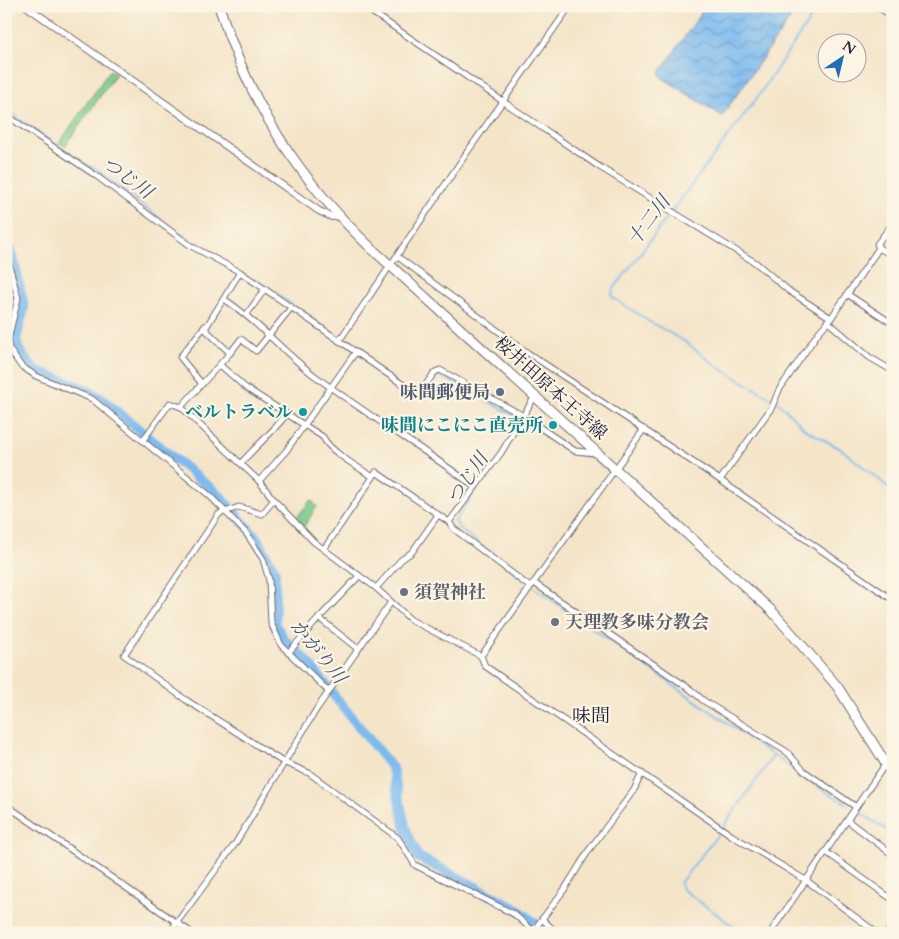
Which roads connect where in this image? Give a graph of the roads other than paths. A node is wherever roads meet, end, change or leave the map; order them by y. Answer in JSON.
{"nodes":[{"id":1,"x":26,"y":6,"type":"edge"},
{"id":2,"x":219,"y":6,"type":"edge"},
{"id":3,"x":363,"y":6,"type":"edge"},
{"id":4,"x":570,"y":6,"type":"edge"},
{"id":5,"x":877,"y":6,"type":"edge"},
{"id":6,"x":893,"y":17,"type":"edge"},
{"id":7,"x":502,"y":101,"type":"junction"},
{"id":8,"x":6,"y":115,"type":"edge"},
{"id":9,"x":338,"y":216,"type":"junction"},
{"id":10,"x":893,"y":223,"type":"edge"},
{"id":11,"x":879,"y":248,"type":"junction"},
{"id":12,"x":6,"y":254,"type":"edge"},
{"id":13,"x":398,"y":256,"type":"junction"},
{"id":14,"x":893,"y":256,"type":"edge"},
{"id":15,"x":391,"y":266,"type":"junction"},
{"id":16,"x":240,"y":272,"type":"junction"},
{"id":17,"x":265,"y":289,"type":"junction"},
{"id":18,"x":847,"y":294,"type":"junction"},
{"id":19,"x":224,"y":299,"type":"junction"},
{"id":20,"x":291,"y":308,"type":"junction"},
{"id":21,"x":248,"y":314,"type":"junction"},
{"id":22,"x":829,"y":320,"type":"junction"},
{"id":23,"x":893,"y":324,"type":"edge"},
{"id":24,"x":206,"y":325,"type":"junction"},
{"id":25,"x":270,"y":336,"type":"junction"},
{"id":26,"x":339,"y":341,"type":"junction"},
{"id":27,"x":230,"y":353,"type":"junction"},
{"id":28,"x":355,"y":353,"type":"junction"},
{"id":29,"x":220,"y":365,"type":"junction"},
{"id":30,"x":893,"y":371,"type":"edge"},
{"id":31,"x":202,"y":384,"type":"junction"},
{"id":32,"x":331,"y":388,"type":"junction"},
{"id":33,"x":535,"y":396,"type":"junction"},
{"id":34,"x":181,"y":407,"type":"junction"},
{"id":35,"x":286,"y":415,"type":"junction"},
{"id":36,"x":522,"y":416,"type":"junction"},
{"id":37,"x":304,"y":424,"type":"junction"},
{"id":38,"x":644,"y":429,"type":"junction"},
{"id":39,"x":143,"y":440,"type":"junction"},
{"id":40,"x":598,"y":453,"type":"junction"},
{"id":41,"x":241,"y":463,"type":"junction"},
{"id":42,"x":616,"y":468,"type":"junction"},
{"id":43,"x":373,"y":478,"type":"junction"},
{"id":44,"x":720,"y":480,"type":"junction"},
{"id":45,"x":259,"y":481,"type":"junction"},
{"id":46,"x":475,"y":487,"type":"junction"},
{"id":47,"x":274,"y":500,"type":"junction"},
{"id":48,"x":224,"y":511,"type":"junction"},
{"id":49,"x":438,"y":515,"type":"junction"},
{"id":50,"x":449,"y":522,"type":"junction"},
{"id":51,"x":324,"y":549,"type":"junction"},
{"id":52,"x":360,"y":576,"type":"junction"},
{"id":53,"x":532,"y":585,"type":"junction"},
{"id":54,"x":376,"y":588,"type":"junction"},
{"id":55,"x":893,"y":600,"type":"edge"},
{"id":56,"x":391,"y":602,"type":"junction"},
{"id":57,"x":319,"y":618,"type":"junction"},
{"id":58,"x":358,"y":649,"type":"junction"},
{"id":59,"x":288,"y":654,"type":"junction"},
{"id":60,"x":481,"y":656,"type":"junction"},
{"id":61,"x":329,"y":692,"type":"junction"},
{"id":62,"x":893,"y":753,"type":"edge"},
{"id":63,"x":283,"y":762,"type":"junction"},
{"id":64,"x":886,"y":762,"type":"junction"},
{"id":65,"x":642,"y":773,"type":"junction"},
{"id":66,"x":893,"y":775,"type":"edge"},
{"id":67,"x":6,"y":805,"type":"edge"},
{"id":68,"x":856,"y":807,"type":"junction"},
{"id":69,"x":848,"y":822,"type":"junction"},
{"id":70,"x":826,"y":852,"type":"junction"},
{"id":71,"x":893,"y":855,"type":"edge"},
{"id":72,"x":807,"y":881,"type":"junction"},
{"id":73,"x":893,"y":900,"type":"edge"},
{"id":74,"x":542,"y":919,"type":"junction"},
{"id":75,"x":177,"y":922,"type":"junction"},
{"id":76,"x":893,"y":922,"type":"edge"},
{"id":77,"x":169,"y":933,"type":"edge"},
{"id":78,"x":192,"y":933,"type":"edge"},
{"id":79,"x":558,"y":933,"type":"edge"},
{"id":80,"x":770,"y":933,"type":"edge"},
{"id":81,"x":877,"y":933,"type":"edge"},
{"id":82,"x":887,"y":933,"type":"edge"}],
"edges":[{"from":1,"to":9,"type":"street"},
{"from":2,"to":9,"type":"main road","name":"桜井田原本王寺線"},
{"from":3,"to":7,"type":"street"},
{"from":4,"to":7,"type":"street"},
{"from":5,"to":6,"type":"street"},
{"from":7,"to":13,"type":"street"},
{"from":7,"to":22,"type":"street"},
{"from":8,"to":16,"type":"street"},
{"from":9,"to":15,"type":"main road","name":"桜井田原本王寺線"},
{"from":10,"to":11,"type":"street"},
{"from":11,"to":14,"type":"street"},
{"from":11,"to":18,"type":"street"},
{"from":12,"to":39,"type":"street"},
{"from":13,"to":15,"type":"street"},
{"from":13,"to":38,"type":"street"},
{"from":15,"to":26,"type":"street"},
{"from":15,"to":33,"type":"main road","name":"桜井田原本王寺線"},
{"from":16,"to":17,"type":"street"},
{"from":16,"to":19,"type":"street"},
{"from":17,"to":20,"type":"street"},
{"from":17,"to":21,"type":"street"},
{"from":18,"to":22,"type":"street"},
{"from":18,"to":23,"type":"street"},
{"from":19,"to":21,"type":"street"},
{"from":19,"to":24,"type":"street"},
{"from":20,"to":25,"type":"street"},
{"from":20,"to":26,"type":"street"},
{"from":21,"to":25,"type":"street"},
{"from":22,"to":30,"type":"street"},
{"from":22,"to":44,"type":"street"},
{"from":24,"to":27,"type":"street"},
{"from":24,"to":31,"type":"street"},
{"from":25,"to":27,"type":"street"},
{"from":25,"to":32,"type":"street"},
{"from":26,"to":28,"type":"street"},
{"from":27,"to":29,"type":"street"},
{"from":28,"to":32,"type":"street"},
{"from":28,"to":36,"type":"street"},
{"from":29,"to":31,"type":"street"},
{"from":29,"to":35,"type":"street"},
{"from":31,"to":34,"type":"street"},
{"from":32,"to":37,"type":"street"},
{"from":32,"to":46,"type":"street"},
{"from":33,"to":36,"type":"street"},
{"from":33,"to":40,"type":"main road","name":"桜井田原本王寺線"},
{"from":34,"to":39,"type":"street"},
{"from":34,"to":41,"type":"street"},
{"from":35,"to":37,"type":"street"},
{"from":35,"to":41,"type":"street"},
{"from":36,"to":40,"type":"street"},
{"from":36,"to":46,"type":"street"},
{"from":37,"to":43,"type":"street"},
{"from":37,"to":45,"type":"street"},
{"from":38,"to":42,"type":"street"},
{"from":38,"to":44,"type":"street"},
{"from":39,"to":48,"type":"street"},
{"from":40,"to":42,"type":"main road","name":"桜井田原本王寺線"},
{"from":41,"to":45,"type":"street"},
{"from":42,"to":53,"type":"street"},
{"from":42,"to":64,"type":"main road","name":"桜井田原本王寺線"},
{"from":43,"to":49,"type":"street"},
{"from":43,"to":51,"type":"street"},
{"from":44,"to":55,"type":"street"},
{"from":45,"to":47,"type":"street"},
{"from":46,"to":50,"type":"street"},
{"from":47,"to":48,"type":"street"},
{"from":47,"to":51,"type":"street"},
{"from":48,"to":59,"type":"street"},
{"from":48,"to":63,"type":"street"},
{"from":49,"to":50,"type":"street"},
{"from":49,"to":54,"type":"street"},
{"from":50,"to":53,"type":"street"},
{"from":51,"to":52,"type":"street"},
{"from":52,"to":54,"type":"street"},
{"from":52,"to":57,"type":"street"},
{"from":53,"to":60,"type":"street"},
{"from":53,"to":68,"type":"street"},
{"from":54,"to":56,"type":"street"},
{"from":56,"to":58,"type":"street"},
{"from":56,"to":60,"type":"street"},
{"from":57,"to":58,"type":"street"},
{"from":57,"to":59,"type":"street"},
{"from":58,"to":61,"type":"street"},
{"from":59,"to":61,"type":"street"},
{"from":60,"to":65,"type":"street"},
{"from":61,"to":63,"type":"street"},
{"from":62,"to":64,"type":"street"},
{"from":63,"to":74,"type":"street"},
{"from":63,"to":75,"type":"street"},
{"from":64,"to":66,"type":"main road","name":"桜井田原本王寺線"},
{"from":64,"to":68,"type":"street"},
{"from":65,"to":72,"type":"street"},
{"from":65,"to":74,"type":"street"},
{"from":67,"to":75,"type":"street"},
{"from":68,"to":69,"type":"street"},
{"from":69,"to":70,"type":"street"},
{"from":69,"to":71,"type":"street"},
{"from":70,"to":72,"type":"street"},
{"from":70,"to":73,"type":"street"},
{"from":72,"to":80,"type":"street"},
{"from":72,"to":81,"type":"street"},
{"from":74,"to":79,"type":"street"},
{"from":75,"to":77,"type":"street"},
{"from":75,"to":78,"type":"street"},
{"from":76,"to":82,"type":"street"}]}
